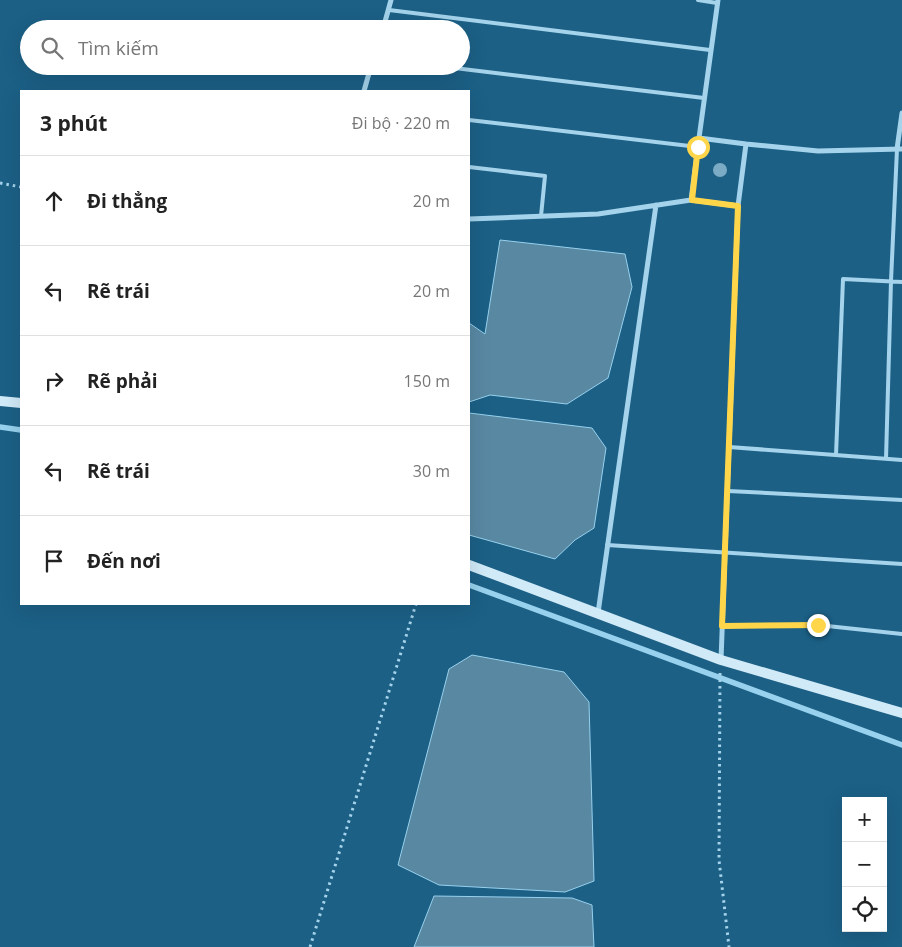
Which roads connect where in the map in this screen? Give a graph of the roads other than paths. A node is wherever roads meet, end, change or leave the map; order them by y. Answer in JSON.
{"nodes":[{"id":1,"x":392,"y":0,"type":"edge"},
{"id":2,"x":698,"y":0,"type":"edge"},
{"id":3,"x":717,"y":1,"type":"edge"},
{"id":4,"x":388,"y":10,"type":"junction"},
{"id":5,"x":385,"y":20,"type":"edge"},
{"id":6,"x":468,"y":20,"type":"edge"},
{"id":7,"x":470,"y":20,"type":"edge"},
{"id":8,"x":710,"y":50,"type":"junction"},
{"id":9,"x":470,"y":70,"type":"edge"},
{"id":10,"x":368,"y":75,"type":"edge"},
{"id":11,"x":364,"y":90,"type":"edge"},
{"id":12,"x":704,"y":98,"type":"junction"},
{"id":13,"x":902,"y":113,"type":"edge"},
{"id":14,"x":470,"y":120,"type":"edge"},
{"id":15,"x":699,"y":138,"type":"junction"},
{"id":16,"x":746,"y":144,"type":"junction"},
{"id":17,"x":698,"y":147,"type":"junction"},
{"id":18,"x":900,"y":149,"type":"edge"},
{"id":19,"x":470,"y":167,"type":"edge"},
{"id":20,"x":692,"y":200,"type":"junction"},
{"id":21,"x":656,"y":205,"type":"junction"},
{"id":22,"x":738,"y":206,"type":"junction"},
{"id":23,"x":541,"y":216,"type":"junction"},
{"id":24,"x":470,"y":219,"type":"edge"},
{"id":25,"x":891,"y":281,"type":"junction"},
{"id":26,"x":902,"y":282,"type":"edge"},
{"id":27,"x":0,"y":401,"type":"edge"},
{"id":28,"x":20,"y":403,"type":"edge"},
{"id":29,"x":729,"y":447,"type":"junction"},
{"id":30,"x":836,"y":455,"type":"junction"},
{"id":31,"x":886,"y":459,"type":"junction"},
{"id":32,"x":902,"y":460,"type":"edge"},
{"id":33,"x":728,"y":491,"type":"junction"},
{"id":34,"x":902,"y":500,"type":"edge"},
{"id":35,"x":608,"y":545,"type":"junction"},
{"id":36,"x":725,"y":553,"type":"junction"},
{"id":37,"x":902,"y":564,"type":"edge"},
{"id":38,"x":470,"y":565,"type":"edge"},
{"id":39,"x":598,"y":613,"type":"junction"},
{"id":40,"x":722,"y":626,"type":"junction"},
{"id":41,"x":902,"y":634,"type":"edge"},
{"id":42,"x":721,"y":660,"type":"junction"},
{"id":43,"x":902,"y":713,"type":"edge"}],
"edges":[{"from":1,"to":4,"type":"street"},
{"from":2,"to":3,"type":"lane"},
{"from":3,"to":8,"type":"street"},
{"from":4,"to":5,"type":"street"},
{"from":4,"to":6,"type":"lane"},
{"from":7,"to":8,"type":"lane"},
{"from":8,"to":12,"type":"street"},
{"from":9,"to":12,"type":"lane"},
{"from":10,"to":11,"type":"street"},
{"from":12,"to":15,"type":"street"},
{"from":13,"to":18,"type":"street"},
{"from":14,"to":17,"type":"lane"},
{"from":15,"to":16,"type":"street"},
{"from":15,"to":17,"type":"street"},
{"from":16,"to":18,"type":"street"},
{"from":16,"to":22,"type":"street"},
{"from":17,"to":20,"type":"street"},
{"from":18,"to":25,"type":"lane"},
{"from":19,"to":23,"type":"lane"},
{"from":20,"to":21,"type":"street"},
{"from":20,"to":22,"type":"street"},
{"from":21,"to":23,"type":"street"},
{"from":21,"to":35,"type":"street"},
{"from":22,"to":29,"type":"street"},
{"from":23,"to":24,"type":"street"},
{"from":25,"to":26,"type":"lane"},
{"from":25,"to":30,"type":"lane"},
{"from":25,"to":31,"type":"lane"},
{"from":27,"to":28,"type":"main road"},
{"from":29,"to":30,"type":"lane"},
{"from":29,"to":33,"type":"street"},
{"from":30,"to":31,"type":"lane"},
{"from":31,"to":32,"type":"lane"},
{"from":33,"to":34,"type":"lane"},
{"from":33,"to":36,"type":"street"},
{"from":35,"to":36,"type":"lane"},
{"from":35,"to":39,"type":"street"},
{"from":36,"to":37,"type":"lane"},
{"from":36,"to":40,"type":"street"},
{"from":38,"to":39,"type":"main road"},
{"from":39,"to":42,"type":"main road"},
{"from":40,"to":41,"type":"lane"},
{"from":40,"to":42,"type":"street"},
{"from":42,"to":43,"type":"main road"}]}
